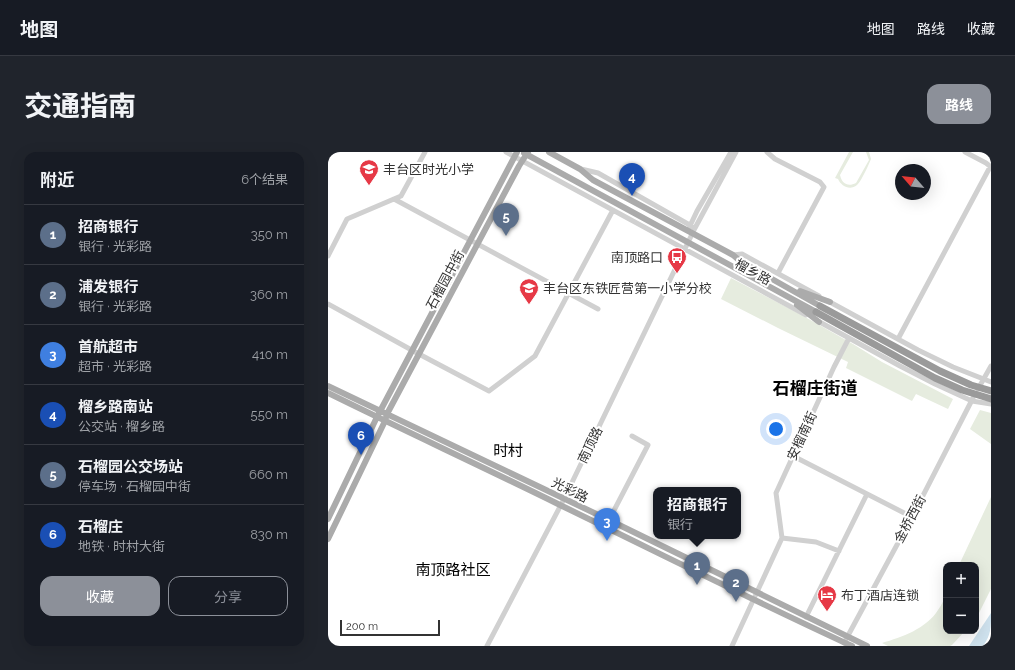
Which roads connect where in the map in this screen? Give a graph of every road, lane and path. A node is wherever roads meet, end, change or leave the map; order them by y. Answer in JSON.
{"nodes":[{"id":1,"x":425,"y":152,"type":"edge"},
{"id":2,"x":506,"y":152,"type":"edge"},
{"id":3,"x":549,"y":152,"type":"edge"},
{"id":4,"x":731,"y":152,"type":"edge"},
{"id":5,"x":736,"y":152,"type":"edge"},
{"id":6,"x":766,"y":152,"type":"edge"},
{"id":7,"x":770,"y":152,"type":"edge"},
{"id":8,"x":965,"y":152,"type":"edge"},
{"id":9,"x":525,"y":153,"type":"edge"},
{"id":10,"x":516,"y":154,"type":"edge"},
{"id":11,"x":522,"y":161,"type":"junction"},
{"id":12,"x":991,"y":167,"type":"edge"},
{"id":13,"x":394,"y":199,"type":"junction"},
{"id":14,"x":613,"y":210,"type":"junction"},
{"id":15,"x":692,"y":230,"type":"junction"},
{"id":16,"x":471,"y":240,"type":"junction"},
{"id":17,"x":689,"y":242,"type":"junction"},
{"id":18,"x":477,"y":243,"type":"junction"},
{"id":19,"x":686,"y":249,"type":"junction"},
{"id":20,"x":733,"y":255,"type":"junction"},
{"id":21,"x":328,"y":256,"type":"edge"},
{"id":22,"x":778,"y":273,"type":"junction"},
{"id":23,"x":782,"y":285,"type":"junction"},
{"id":24,"x":779,"y":292,"type":"junction"},
{"id":25,"x":569,"y":293,"type":"junction"},
{"id":26,"x":830,"y":302,"type":"junction"},
{"id":27,"x":328,"y":304,"type":"edge"},
{"id":28,"x":598,"y":309,"type":"dead end"},
{"id":29,"x":818,"y":309,"type":"junction"},
{"id":30,"x":819,"y":322,"type":"junction"},
{"id":31,"x":849,"y":338,"type":"junction"},
{"id":32,"x":898,"y":339,"type":"junction"},
{"id":33,"x":416,"y":352,"type":"junction"},
{"id":34,"x":991,"y":366,"type":"edge"},
{"id":35,"x":983,"y":380,"type":"junction"},
{"id":36,"x":991,"y":382,"type":"edge"},
{"id":37,"x":328,"y":386,"type":"edge"},
{"id":38,"x":991,"y":391,"type":"edge"},
{"id":39,"x":328,"y":393,"type":"edge"},
{"id":40,"x":991,"y":399,"type":"edge"},
{"id":41,"x":972,"y":401,"type":"junction"},
{"id":42,"x":991,"y":404,"type":"edge"},
{"id":43,"x":384,"y":412,"type":"junction"},
{"id":44,"x":377,"y":417,"type":"junction"},
{"id":45,"x":385,"y":421,"type":"junction"},
{"id":46,"x":632,"y":436,"type":"dead end"},
{"id":47,"x":793,"y":456,"type":"junction"},
{"id":48,"x":867,"y":494,"type":"junction"},
{"id":49,"x":564,"y":499,"type":"junction"},
{"id":50,"x":561,"y":505,"type":"junction"},
{"id":51,"x":912,"y":517,"type":"junction"},
{"id":52,"x":328,"y":518,"type":"edge"},
{"id":53,"x":609,"y":520,"type":"junction"},
{"id":54,"x":782,"y":538,"type":"junction"},
{"id":55,"x":328,"y":539,"type":"edge"},
{"id":56,"x":839,"y":551,"type":"junction"},
{"id":57,"x":756,"y":593,"type":"junction"},
{"id":58,"x":753,"y":600,"type":"junction"},
{"id":59,"x":806,"y":617,"type":"junction"},
{"id":60,"x":846,"y":640,"type":"junction"},
{"id":61,"x":487,"y":646,"type":"edge"},
{"id":62,"x":732,"y":646,"type":"edge"},
{"id":63,"x":852,"y":646,"type":"edge"},
{"id":64,"x":867,"y":646,"type":"edge"}],
"edges":[{"from":1,"to":13,"type":"street"},
{"from":2,"to":10,"type":"street","name":"榴乡路"},
{"from":3,"to":15,"type":"main road","name":"榴乡路"},
{"from":4,"to":15,"type":"street","name":"南顶路"},
{"from":5,"to":15,"type":"street","name":"南顶路"},
{"from":6,"to":7,"type":"street"},
{"from":6,"to":22,"type":"street"},
{"from":8,"to":12,"type":"street"},
{"from":9,"to":11,"type":"main road","name":"石榴园中街"},
{"from":9,"to":17,"type":"main road","name":"榴乡路"},
{"from":10,"to":11,"type":"street","name":"榴乡路"},
{"from":10,"to":16,"type":"main road","name":"石榴园中街"},
{"from":11,"to":14,"type":"street","name":"榴乡路"},
{"from":11,"to":18,"type":"main road","name":"石榴园中街"},
{"from":12,"to":32,"type":"street"},
{"from":13,"to":16,"type":"street"},
{"from":13,"to":21,"type":"street"},
{"from":14,"to":19,"type":"street","name":"榴乡路"},
{"from":14,"to":25,"type":"street"},
{"from":15,"to":17,"type":"street","name":"南顶路"},
{"from":15,"to":20,"type":"main road","name":"榴乡路"},
{"from":16,"to":18,"type":"street"},
{"from":16,"to":33,"type":"main road","name":"石榴园中街"},
{"from":17,"to":19,"type":"street","name":"南顶路"},
{"from":17,"to":24,"type":"main road","name":"榴乡路"},
{"from":18,"to":25,"type":"street"},
{"from":18,"to":33,"type":"main road","name":"石榴园中街"},
{"from":19,"to":30,"type":"street","name":"榴乡路"},
{"from":19,"to":49,"type":"street","name":"南顶路"},
{"from":20,"to":22,"type":"street","name":"榴乡路"},
{"from":20,"to":23,"type":"main road","name":"榴乡路"},
{"from":22,"to":26,"type":"street","name":"榴乡路"},
{"from":23,"to":26,"type":"main road"},
{"from":23,"to":29,"type":"main road","name":"榴乡路"},
{"from":24,"to":29,"type":"main road","name":"榴乡路"},
{"from":24,"to":30,"type":"main road"},
{"from":25,"to":28,"type":"street"},
{"from":25,"to":33,"type":"street"},
{"from":26,"to":32,"type":"street","name":"榴乡路"},
{"from":27,"to":33,"type":"street"},
{"from":29,"to":38,"type":"highway","name":"榴乡路","bridge":true},
{"from":29,"to":40,"type":"highway","name":"榴乡路","bridge":true},
{"from":30,"to":31,"type":"street","name":"榴乡路"},
{"from":31,"to":41,"type":"street","name":"榴乡路"},
{"from":31,"to":47,"type":"street","name":"安榴南街"},
{"from":32,"to":35,"type":"street","name":"榴乡路"},
{"from":33,"to":43,"type":"main road","name":"石榴园中街"},
{"from":34,"to":35,"type":"street","name":"金桥西街"},
{"from":35,"to":36,"type":"street","name":"榴乡路"},
{"from":35,"to":41,"type":"street","name":"金桥西街"},
{"from":37,"to":43,"type":"main road","name":"光彩路"},
{"from":39,"to":44,"type":"main road","name":"光彩路"},
{"from":41,"to":42,"type":"street","name":"榴乡路"},
{"from":41,"to":51,"type":"street","name":"金桥西街"},
{"from":43,"to":44,"type":"main road"},
{"from":43,"to":45,"type":"main road","name":"石榴园中街"},
{"from":43,"to":49,"type":"main road","name":"光彩路"},
{"from":44,"to":45,"type":"main road","name":"光彩路"},
{"from":44,"to":52,"type":"main road"},
{"from":45,"to":50,"type":"main road","name":"光彩路"},
{"from":45,"to":55,"type":"main road","name":"石榴园中街"},
{"from":46,"to":53,"type":"street"},
{"from":47,"to":48,"type":"street"},
{"from":47,"to":54,"type":"street","name":"安榴南街"},
{"from":48,"to":51,"type":"street"},
{"from":48,"to":56,"type":"street"},
{"from":49,"to":50,"type":"street","name":"南顶路"},
{"from":49,"to":53,"type":"main road","name":"光彩路"},
{"from":50,"to":58,"type":"main road","name":"光彩路"},
{"from":50,"to":61,"type":"street","name":"南顶路"},
{"from":51,"to":60,"type":"street","name":"金桥西街"},
{"from":53,"to":57,"type":"main road","name":"光彩路"},
{"from":54,"to":56,"type":"street"},
{"from":54,"to":57,"type":"street"},
{"from":56,"to":59,"type":"street"},
{"from":57,"to":58,"type":"street"},
{"from":57,"to":59,"type":"main road","name":"光彩路"},
{"from":58,"to":60,"type":"main road","name":"光彩路"},
{"from":58,"to":62,"type":"street"},
{"from":59,"to":60,"type":"main road","name":"光彩路"},
{"from":60,"to":63,"type":"main road","name":"光彩路"},
{"from":60,"to":64,"type":"main road","name":"光彩路"}]}
